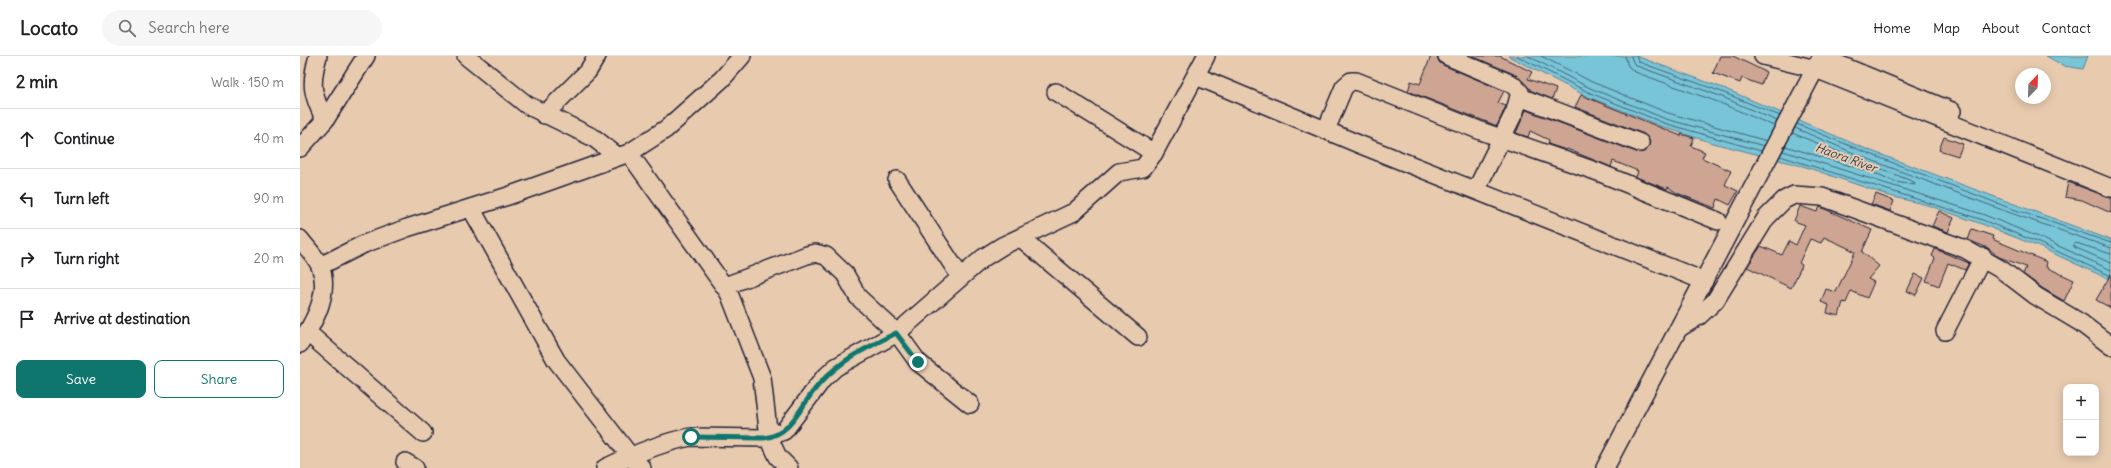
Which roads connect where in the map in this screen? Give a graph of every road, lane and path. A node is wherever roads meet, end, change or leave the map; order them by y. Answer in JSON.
{"nodes":[{"id":1,"x":318,"y":56,"type":"edge"},
{"id":2,"x":366,"y":56,"type":"edge"},
{"id":3,"x":466,"y":56,"type":"edge"},
{"id":4,"x":597,"y":56,"type":"edge"},
{"id":5,"x":742,"y":56,"type":"edge"},
{"id":6,"x":1206,"y":56,"type":"edge"},
{"id":7,"x":1447,"y":56,"type":"edge"},
{"id":8,"x":1763,"y":56,"type":"edge"},
{"id":9,"x":1820,"y":61,"type":"edge"},
{"id":10,"x":1196,"y":76,"type":"junction"},
{"id":11,"x":1056,"y":92,"type":"dead end"},
{"id":12,"x":1520,"y":97,"type":"junction"},
{"id":13,"x":544,"y":115,"type":"junction"},
{"id":14,"x":325,"y":120,"type":"junction"},
{"id":15,"x":1326,"y":130,"type":"junction"},
{"id":16,"x":1502,"y":138,"type":"junction"},
{"id":17,"x":1640,"y":143,"type":"dead end"},
{"id":18,"x":300,"y":148,"type":"edge"},
{"id":19,"x":1154,"y":153,"type":"junction"},
{"id":20,"x":623,"y":154,"type":"junction"},
{"id":21,"x":2111,"y":176,"type":"edge"},
{"id":22,"x":897,"y":180,"type":"dead end"},
{"id":23,"x":2111,"y":188,"type":"edge"},
{"id":24,"x":1476,"y":190,"type":"junction"},
{"id":25,"x":471,"y":208,"type":"junction"},
{"id":26,"x":1718,"y":221,"type":"dead end"},
{"id":27,"x":1021,"y":238,"type":"junction"},
{"id":28,"x":300,"y":239,"type":"edge"},
{"id":29,"x":1983,"y":257,"type":"junction"},
{"id":30,"x":320,"y":266,"type":"junction"},
{"id":31,"x":960,"y":276,"type":"junction"},
{"id":32,"x":1704,"y":281,"type":"junction"},
{"id":33,"x":726,"y":286,"type":"junction"},
{"id":34,"x":1680,"y":327,"type":"junction"},
{"id":35,"x":1945,"y":331,"type":"dead end"},
{"id":36,"x":896,"y":333,"type":"junction"},
{"id":37,"x":1138,"y":337,"type":"dead end"},
{"id":38,"x":304,"y":338,"type":"edge"},
{"id":39,"x":2111,"y":346,"type":"edge"},
{"id":40,"x":970,"y":404,"type":"dead end"},
{"id":41,"x":423,"y":433,"type":"dead end"},
{"id":42,"x":769,"y":438,"type":"junction"},
{"id":43,"x":637,"y":462,"type":"edge"},
{"id":44,"x":605,"y":468,"type":"edge"},
{"id":45,"x":789,"y":468,"type":"edge"},
{"id":46,"x":1605,"y":468,"type":"edge"}],
"edges":[{"from":1,"to":14,"type":"street"},
{"from":2,"to":14,"type":"street"},
{"from":3,"to":13,"type":"street"},
{"from":4,"to":13,"type":"street"},
{"from":5,"to":20,"type":"street"},
{"from":6,"to":10,"type":"street"},
{"from":7,"to":12,"type":"street"},
{"from":8,"to":9,"type":"street"},
{"from":9,"to":21,"type":"street"},
{"from":9,"to":23,"type":"street"},
{"from":9,"to":32,"type":"street"},
{"from":10,"to":15,"type":"street"},
{"from":10,"to":19,"type":"street"},
{"from":11,"to":19,"type":"street"},
{"from":12,"to":16,"type":"street"},
{"from":12,"to":17,"type":"street"},
{"from":13,"to":20,"type":"street"},
{"from":14,"to":18,"type":"street"},
{"from":15,"to":16,"type":"street"},
{"from":15,"to":24,"type":"street"},
{"from":16,"to":24,"type":"street"},
{"from":16,"to":26,"type":"street"},
{"from":19,"to":27,"type":"street"},
{"from":20,"to":25,"type":"street"},
{"from":20,"to":33,"type":"street"},
{"from":22,"to":31,"type":"street"},
{"from":24,"to":32,"type":"street"},
{"from":25,"to":30,"type":"street"},
{"from":25,"to":43,"type":"street"},
{"from":27,"to":31,"type":"street"},
{"from":27,"to":37,"type":"street"},
{"from":28,"to":30,"type":"street"},
{"from":29,"to":34,"type":"street"},
{"from":29,"to":35,"type":"street"},
{"from":29,"to":39,"type":"street"},
{"from":30,"to":38,"type":"street"},
{"from":31,"to":36,"type":"street"},
{"from":32,"to":34,"type":"street"},
{"from":33,"to":36,"type":"street"},
{"from":33,"to":42,"type":"street"},
{"from":34,"to":46,"type":"street"},
{"from":36,"to":40,"type":"street"},
{"from":36,"to":42,"type":"street"},
{"from":38,"to":41,"type":"street"},
{"from":42,"to":43,"type":"street"},
{"from":42,"to":45,"type":"street"},
{"from":43,"to":44,"type":"street"}]}
